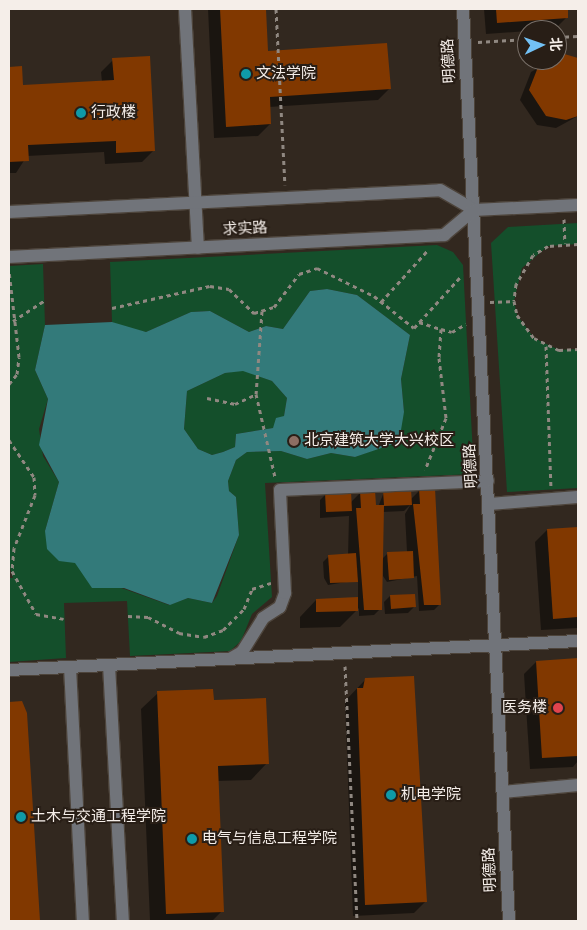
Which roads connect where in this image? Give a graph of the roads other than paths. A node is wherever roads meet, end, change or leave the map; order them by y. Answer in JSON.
{"nodes":[{"id":1,"x":185,"y":9,"type":"edge"},
{"id":2,"x":463,"y":9,"type":"edge"},
{"id":3,"x":195,"y":202,"type":"junction"},
{"id":4,"x":578,"y":205,"type":"edge"},
{"id":5,"x":474,"y":210,"type":"junction"},
{"id":6,"x":9,"y":212,"type":"edge"},
{"id":7,"x":198,"y":248,"type":"junction"},
{"id":8,"x":9,"y":257,"type":"edge"},
{"id":9,"x":488,"y":481,"type":"junction"},
{"id":10,"x":578,"y":497,"type":"edge"},
{"id":11,"x":489,"y":504,"type":"junction"},
{"id":12,"x":578,"y":641,"type":"edge"},
{"id":13,"x":496,"y":646,"type":"junction"},
{"id":14,"x":230,"y":659,"type":"junction"},
{"id":15,"x":109,"y":665,"type":"junction"},
{"id":16,"x":70,"y":667,"type":"junction"},
{"id":17,"x":9,"y":670,"type":"edge"},
{"id":18,"x":578,"y":785,"type":"edge"},
{"id":19,"x":503,"y":792,"type":"junction"},
{"id":20,"x":83,"y":921,"type":"edge"},
{"id":21,"x":123,"y":921,"type":"edge"},
{"id":22,"x":508,"y":921,"type":"edge"}],
"edges":[{"from":1,"to":3,"type":"lane"},
{"from":2,"to":5,"type":"lane","name":"明德路"},
{"from":3,"to":5,"type":"lane","name":"求实路"},
{"from":3,"to":6,"type":"lane","name":"求实路"},
{"from":3,"to":7,"type":"lane"},
{"from":4,"to":5,"type":"lane"},
{"from":5,"to":7,"type":"lane","name":"求实路"},
{"from":5,"to":9,"type":"lane","name":"明德路"},
{"from":7,"to":8,"type":"lane","name":"求实路"},
{"from":9,"to":11,"type":"lane","name":"明德路"},
{"from":9,"to":14,"type":"lane"},
{"from":10,"to":11,"type":"lane"},
{"from":11,"to":13,"type":"lane","name":"明德路"},
{"from":12,"to":13,"type":"lane"},
{"from":13,"to":14,"type":"lane"},
{"from":13,"to":19,"type":"lane","name":"明德路"},
{"from":14,"to":15,"type":"lane"},
{"from":15,"to":16,"type":"lane"},
{"from":15,"to":21,"type":"lane"},
{"from":16,"to":17,"type":"lane"},
{"from":16,"to":20,"type":"lane"},
{"from":18,"to":19,"type":"lane"},
{"from":19,"to":22,"type":"lane","name":"明德路"}]}
